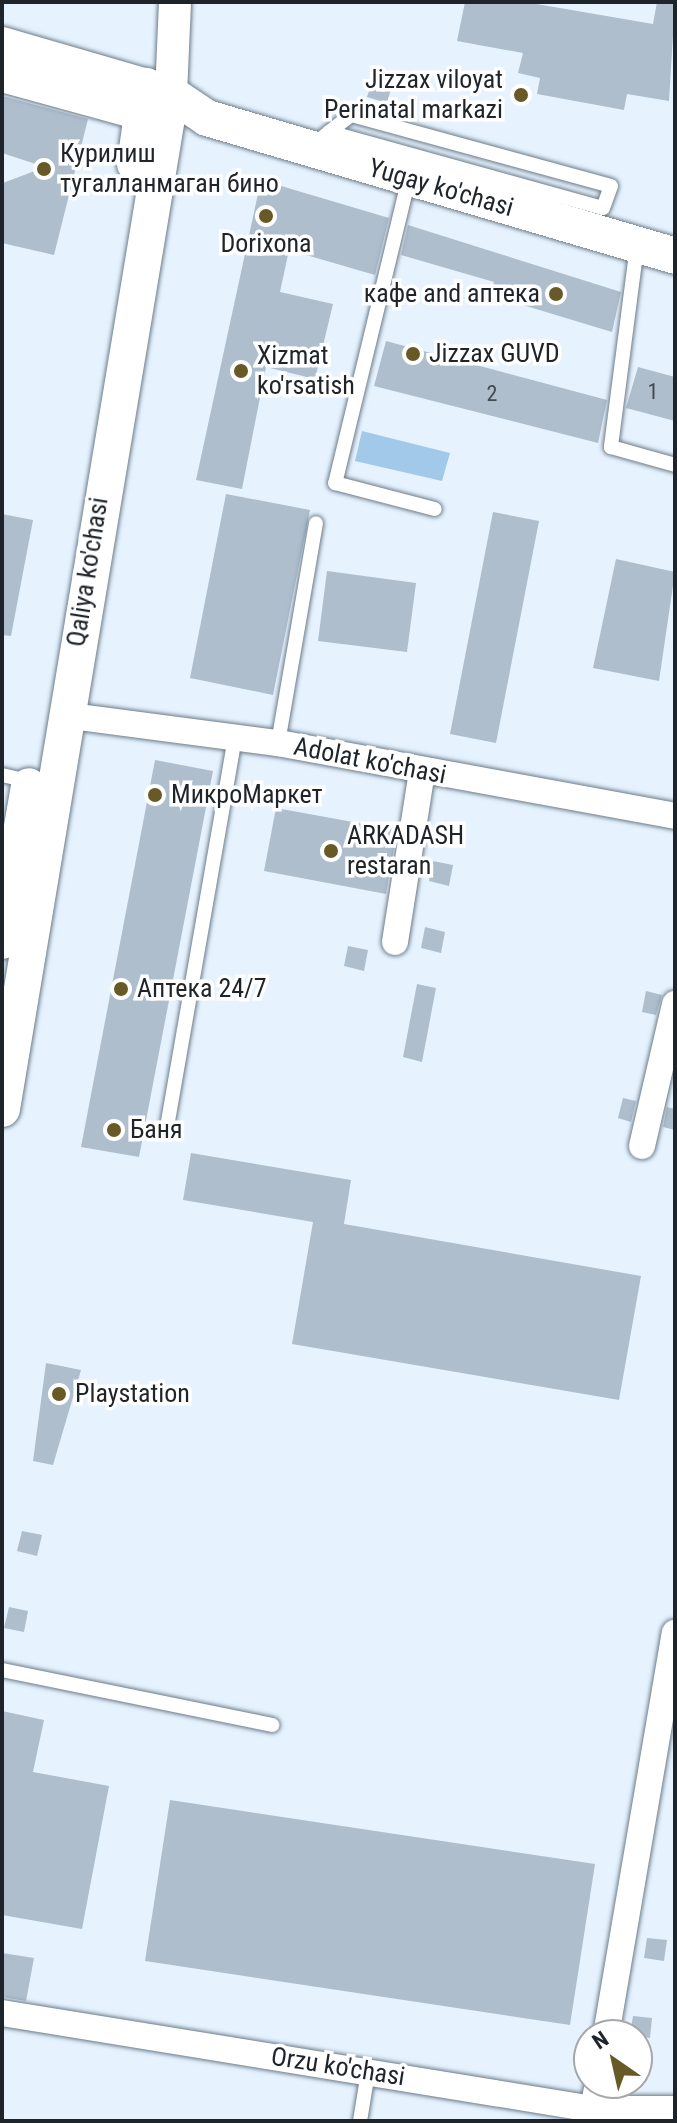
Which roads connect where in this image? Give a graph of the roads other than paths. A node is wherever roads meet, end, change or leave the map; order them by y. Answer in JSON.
{"nodes":[{"id":1,"x":175,"y":2,"type":"edge"},
{"id":2,"x":2,"y":45,"type":"edge"},
{"id":3,"x":2,"y":74,"type":"edge"},
{"id":4,"x":156,"y":103,"type":"junction"},
{"id":5,"x":319,"y":141,"type":"junction"},
{"id":6,"x":410,"y":178,"type":"junction"},
{"id":7,"x":637,"y":246,"type":"junction"},
{"id":8,"x":675,"y":256,"type":"edge"},
{"id":9,"x":675,"y":465,"type":"edge"},
{"id":10,"x":435,"y":509,"type":"dead end"},
{"id":11,"x":316,"y":523,"type":"dead end"},
{"id":12,"x":64,"y":715,"type":"junction"},
{"id":13,"x":235,"y":739,"type":"junction"},
{"id":14,"x":278,"y":743,"type":"junction"},
{"id":15,"x":422,"y":772,"type":"junction"},
{"id":16,"x":16,"y":778,"type":"edge"},
{"id":17,"x":675,"y":816,"type":"edge"},
{"id":18,"x":2,"y":941,"type":"edge"},
{"id":19,"x":395,"y":942,"type":"dead end"},
{"id":20,"x":14,"y":966,"type":"edge"},
{"id":21,"x":675,"y":1004,"type":"edge"},
{"id":22,"x":2,"y":1109,"type":"edge"},
{"id":23,"x":167,"y":1127,"type":"dead end"},
{"id":24,"x":642,"y":1146,"type":"dead end"},
{"id":25,"x":675,"y":1633,"type":"edge"},
{"id":26,"x":2,"y":1670,"type":"edge"},
{"id":27,"x":272,"y":1725,"type":"dead end"},
{"id":28,"x":2,"y":2013,"type":"edge"},
{"id":29,"x":609,"y":2019,"type":"edge"},
{"id":30,"x":368,"y":2072,"type":"junction"},
{"id":31,"x":573,"y":2094,"type":"edge"},
{"id":32,"x":614,"y":2099,"type":"edge"},
{"id":33,"x":675,"y":2109,"type":"edge"},
{"id":34,"x":360,"y":2121,"type":"edge"}],
"edges":[{"from":1,"to":4,"type":"street","name":"Qaliya ko'chasi"},
{"from":2,"to":4,"type":"main road","name":"Yugay ko'chasi"},
{"from":3,"to":4,"type":"main road","name":"Yugay ko'chasi"},
{"from":4,"to":5,"type":"main road","name":"Yugay ko'chasi"},
{"from":4,"to":12,"type":"main road","name":"Qaliya ko'chasi"},
{"from":4,"to":16,"type":"main road","name":"Qaliya ko'chasi"},
{"from":5,"to":5,"type":"lane"},
{"from":5,"to":6,"type":"main road","name":"Yugay ko'chasi"},
{"from":6,"to":7,"type":"main road","name":"Yugay ko'chasi"},
{"from":6,"to":10,"type":"lane"},
{"from":7,"to":8,"type":"main road","name":"Yugay ko'chasi"},
{"from":7,"to":9,"type":"lane"},
{"from":11,"to":14,"type":"lane"},
{"from":12,"to":13,"type":"street","name":"Adolat ko'chasi"},
{"from":12,"to":20,"type":"main road","name":"Qaliya ko'chasi"},
{"from":13,"to":14,"type":"street","name":"Adolat ko'chasi"},
{"from":13,"to":23,"type":"lane"},
{"from":14,"to":15,"type":"street","name":"Adolat ko'chasi"},
{"from":15,"to":17,"type":"street","name":"Adolat ko'chasi"},
{"from":15,"to":19,"type":"street"},
{"from":16,"to":18,"type":"main road","name":"Qaliya ko'chasi"},
{"from":20,"to":22,"type":"main road","name":"Qaliya ko'chasi"},
{"from":21,"to":24,"type":"street"},
{"from":25,"to":29,"type":"street"},
{"from":26,"to":27,"type":"lane"},
{"from":28,"to":30,"type":"street","name":"Orzu ko'chasi"},
{"from":30,"to":31,"type":"street","name":"Orzu ko'chasi"},
{"from":30,"to":34,"type":"lane"},
{"from":32,"to":33,"type":"street","name":"Orzu ko'chasi"}]}
